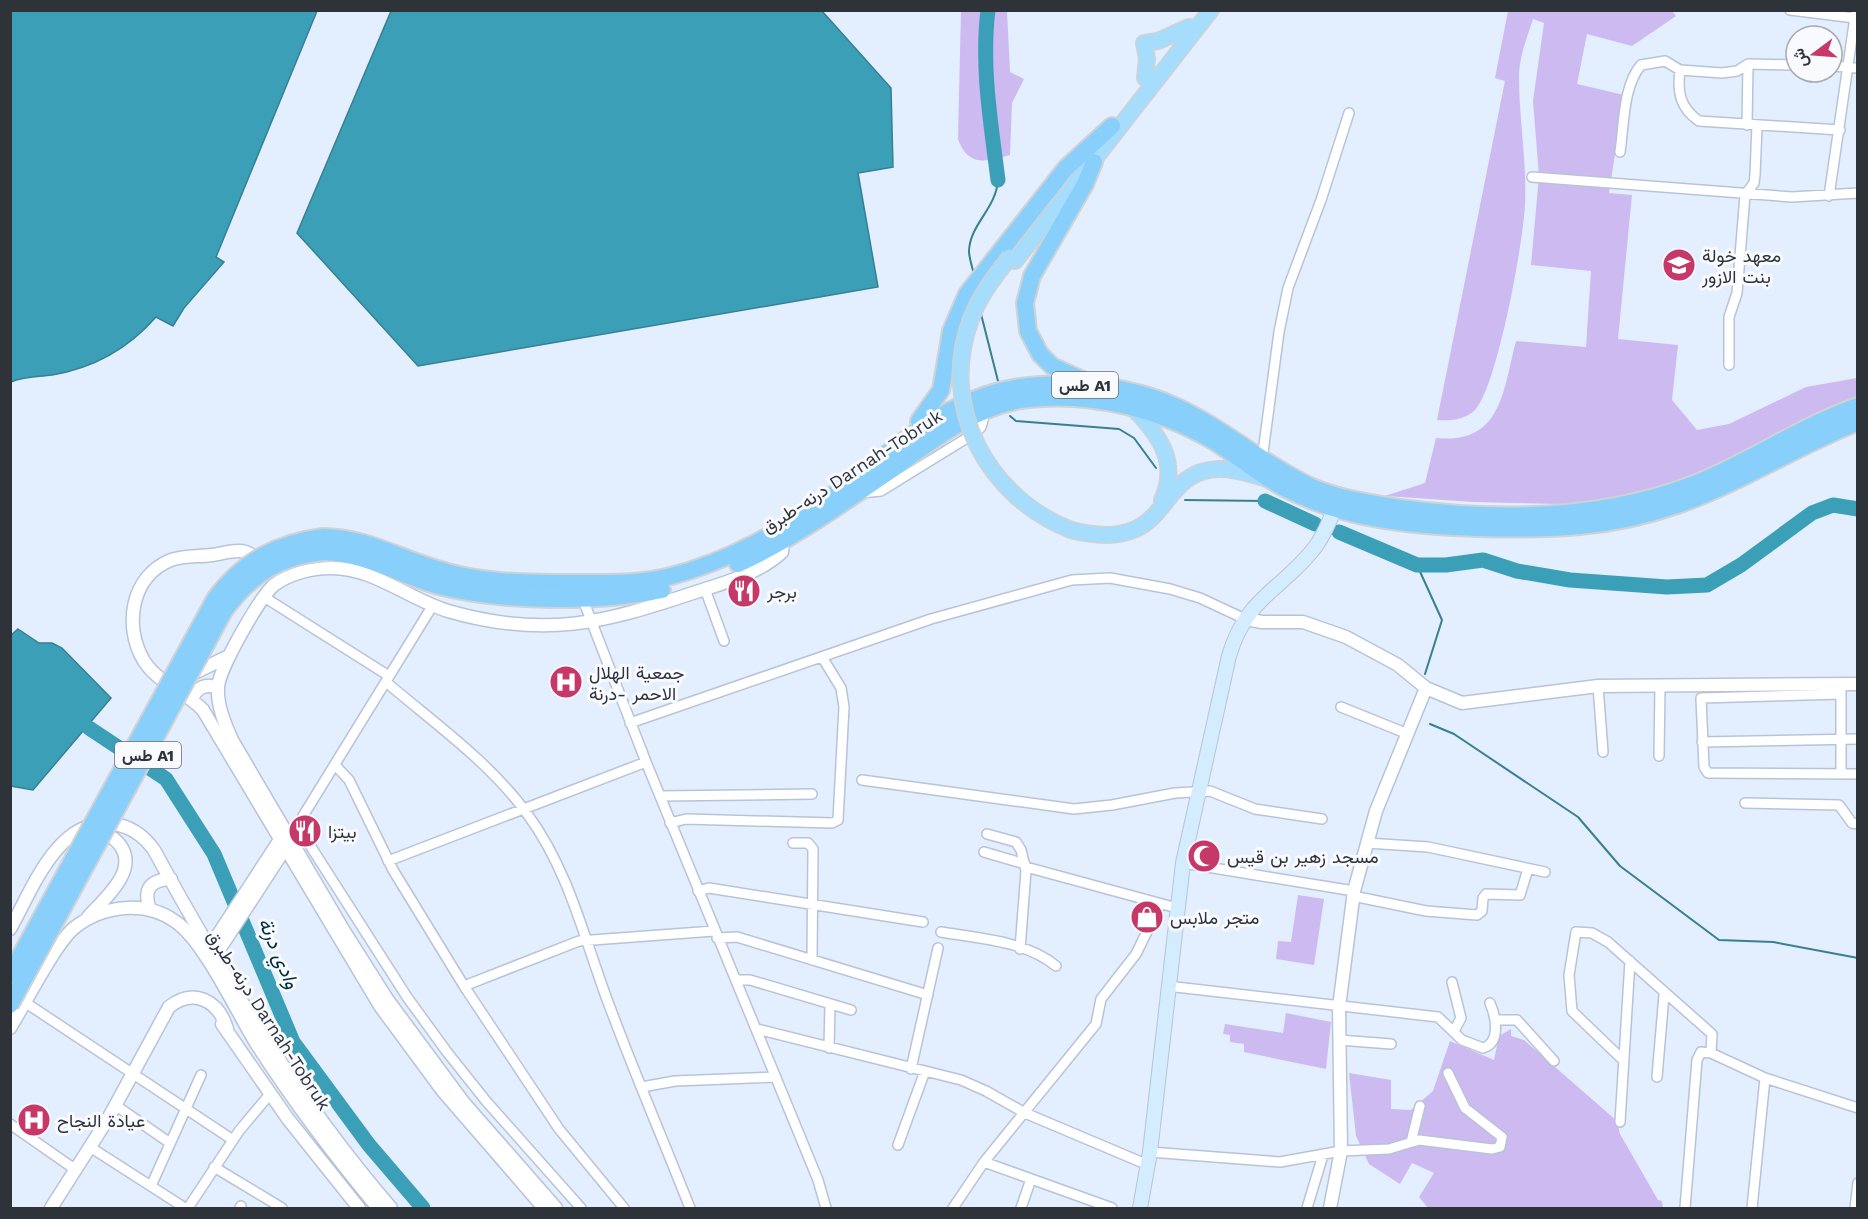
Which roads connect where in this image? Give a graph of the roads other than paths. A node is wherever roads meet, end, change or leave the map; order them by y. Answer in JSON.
{"nodes":[{"id":1,"x":1203,"y":10,"type":"edge"},
{"id":2,"x":1211,"y":10,"type":"edge"},
{"id":3,"x":1790,"y":10,"type":"edge"},
{"id":4,"x":1819,"y":12,"type":"edge"},
{"id":5,"x":1856,"y":14,"type":"edge"},
{"id":6,"x":1189,"y":27,"type":"junction"},
{"id":7,"x":1748,"y":64,"type":"junction"},
{"id":8,"x":1784,"y":65,"type":"edge"},
{"id":9,"x":1853,"y":68,"type":"edge"},
{"id":10,"x":1680,"y":70,"type":"junction"},
{"id":11,"x":1145,"y":78,"type":"junction"},
{"id":12,"x":1349,"y":113,"type":"dead end"},
{"id":13,"x":1112,"y":126,"type":"junction"},
{"id":14,"x":1752,"y":126,"type":"junction"},
{"id":15,"x":1840,"y":130,"type":"junction"},
{"id":16,"x":1620,"y":152,"type":"dead end"},
{"id":17,"x":1094,"y":162,"type":"junction"},
{"id":18,"x":1532,"y":177,"type":"dead end"},
{"id":19,"x":1857,"y":193,"type":"edge"},
{"id":20,"x":1745,"y":195,"type":"junction"},
{"id":21,"x":1829,"y":196,"type":"junction"},
{"id":22,"x":1012,"y":259,"type":"junction"},
{"id":23,"x":1729,"y":365,"type":"dead end"},
{"id":24,"x":1096,"y":386,"type":"junction"},
{"id":25,"x":1131,"y":406,"type":"junction"},
{"id":26,"x":1857,"y":406,"type":"edge"},
{"id":27,"x":1857,"y":422,"type":"edge"},
{"id":28,"x":903,"y":441,"type":"junction"},
{"id":29,"x":1262,"y":460,"type":"junction"},
{"id":30,"x":1269,"y":479,"type":"junction"},
{"id":31,"x":1335,"y":509,"type":"junction"},
{"id":32,"x":1072,"y":527,"type":"junction"},
{"id":33,"x":783,"y":542,"type":"junction"},
{"id":34,"x":324,"y":544,"type":"junction"},
{"id":35,"x":705,"y":589,"type":"junction"},
{"id":36,"x":264,"y":597,"type":"junction"},
{"id":37,"x":582,"y":597,"type":"junction"},
{"id":38,"x":433,"y":605,"type":"junction"},
{"id":39,"x":1249,"y":614,"type":"junction"},
{"id":40,"x":592,"y":623,"type":"junction"},
{"id":41,"x":724,"y":641,"type":"dead end"},
{"id":42,"x":231,"y":655,"type":"junction"},
{"id":43,"x":822,"y":657,"type":"junction"},
{"id":44,"x":388,"y":679,"type":"junction"},
{"id":45,"x":165,"y":682,"type":"junction"},
{"id":46,"x":1857,"y":684,"type":"edge"},
{"id":47,"x":1598,"y":686,"type":"junction"},
{"id":48,"x":1660,"y":687,"type":"junction"},
{"id":49,"x":218,"y":688,"type":"junction"},
{"id":50,"x":1426,"y":688,"type":"junction"},
{"id":51,"x":1841,"y":689,"type":"junction"},
{"id":52,"x":192,"y":699,"type":"junction"},
{"id":53,"x":1341,"y":707,"type":"dead end"},
{"id":54,"x":630,"y":723,"type":"junction"},
{"id":55,"x":1408,"y":734,"type":"junction"},
{"id":56,"x":1857,"y":739,"type":"edge"},
{"id":57,"x":1840,"y":740,"type":"junction"},
{"id":58,"x":1702,"y":742,"type":"junction"},
{"id":59,"x":1603,"y":752,"type":"dead end"},
{"id":60,"x":1659,"y":756,"type":"dead end"},
{"id":61,"x":646,"y":762,"type":"junction"},
{"id":62,"x":335,"y":765,"type":"junction"},
{"id":63,"x":1841,"y":773,"type":"junction"},
{"id":64,"x":1857,"y":774,"type":"edge"},
{"id":65,"x":862,"y":780,"type":"dead end"},
{"id":66,"x":1200,"y":792,"type":"junction"},
{"id":67,"x":812,"y":794,"type":"dead end"},
{"id":68,"x":660,"y":796,"type":"junction"},
{"id":69,"x":1745,"y":803,"type":"dead end"},
{"id":70,"x":524,"y":809,"type":"junction"},
{"id":71,"x":1322,"y":819,"type":"dead end"},
{"id":72,"x":670,"y":823,"type":"junction"},
{"id":73,"x":1857,"y":824,"type":"edge"},
{"id":74,"x":74,"y":833,"type":"junction"},
{"id":75,"x":987,"y":834,"type":"dead end"},
{"id":76,"x":793,"y":843,"type":"dead end"},
{"id":77,"x":1367,"y":843,"type":"junction"},
{"id":78,"x":283,"y":844,"type":"junction"},
{"id":79,"x":984,"y":852,"type":"dead end"},
{"id":80,"x":388,"y":861,"type":"junction"},
{"id":81,"x":1183,"y":863,"type":"junction"},
{"id":82,"x":1025,"y":865,"type":"junction"},
{"id":83,"x":1528,"y":869,"type":"junction"},
{"id":84,"x":1545,"y":872,"type":"dead end"},
{"id":85,"x":171,"y":879,"type":"junction"},
{"id":86,"x":698,"y":891,"type":"junction"},
{"id":87,"x":1354,"y":893,"type":"junction"},
{"id":88,"x":813,"y":905,"type":"junction"},
{"id":89,"x":1160,"y":905,"type":"junction"},
{"id":90,"x":1177,"y":908,"type":"junction"},
{"id":91,"x":150,"y":910,"type":"junction"},
{"id":92,"x":83,"y":922,"type":"junction"},
{"id":93,"x":923,"y":922,"type":"dead end"},
{"id":94,"x":10,"y":929,"type":"edge"},
{"id":95,"x":941,"y":932,"type":"dead end"},
{"id":96,"x":716,"y":934,"type":"junction"},
{"id":97,"x":587,"y":939,"type":"junction"},
{"id":98,"x":215,"y":948,"type":"junction"},
{"id":99,"x":938,"y":948,"type":"dead end"},
{"id":100,"x":1020,"y":949,"type":"junction"},
{"id":101,"x":812,"y":960,"type":"junction"},
{"id":102,"x":1630,"y":961,"type":"junction"},
{"id":103,"x":1056,"y":966,"type":"dead end"},
{"id":104,"x":10,"y":975,"type":"edge"},
{"id":105,"x":736,"y":980,"type":"junction"},
{"id":106,"x":1452,"y":982,"type":"dead end"},
{"id":107,"x":464,"y":986,"type":"junction"},
{"id":108,"x":1167,"y":986,"type":"junction"},
{"id":109,"x":928,"y":994,"type":"junction"},
{"id":110,"x":1664,"y":994,"type":"junction"},
{"id":111,"x":1490,"y":1003,"type":"dead end"},
{"id":112,"x":18,"y":1004,"type":"edge"},
{"id":113,"x":830,"y":1005,"type":"junction"},
{"id":114,"x":1339,"y":1007,"type":"junction"},
{"id":115,"x":851,"y":1010,"type":"dead end"},
{"id":116,"x":1495,"y":1020,"type":"junction"},
{"id":117,"x":10,"y":1028,"type":"edge"},
{"id":118,"x":757,"y":1029,"type":"junction"},
{"id":119,"x":1454,"y":1031,"type":"junction"},
{"id":120,"x":1339,"y":1040,"type":"junction"},
{"id":121,"x":1391,"y":1044,"type":"dead end"},
{"id":122,"x":829,"y":1048,"type":"junction"},
{"id":123,"x":1711,"y":1053,"type":"junction"},
{"id":124,"x":1623,"y":1060,"type":"junction"},
{"id":125,"x":1554,"y":1061,"type":"dead end"},
{"id":126,"x":911,"y":1069,"type":"junction"},
{"id":127,"x":925,"y":1071,"type":"junction"},
{"id":128,"x":133,"y":1073,"type":"junction"},
{"id":129,"x":1448,"y":1073,"type":"dead end"},
{"id":130,"x":201,"y":1075,"type":"dead end"},
{"id":131,"x":776,"y":1077,"type":"junction"},
{"id":132,"x":1657,"y":1077,"type":"dead end"},
{"id":133,"x":1765,"y":1078,"type":"junction"},
{"id":134,"x":642,"y":1087,"type":"junction"},
{"id":135,"x":270,"y":1094,"type":"junction"},
{"id":136,"x":115,"y":1105,"type":"junction"},
{"id":137,"x":1420,"y":1106,"type":"dead end"},
{"id":138,"x":186,"y":1108,"type":"junction"},
{"id":139,"x":1857,"y":1108,"type":"edge"},
{"id":140,"x":1025,"y":1113,"type":"junction"},
{"id":141,"x":1620,"y":1122,"type":"dead end"},
{"id":142,"x":10,"y":1125,"type":"edge"},
{"id":143,"x":233,"y":1140,"type":"junction"},
{"id":144,"x":1411,"y":1142,"type":"junction"},
{"id":145,"x":170,"y":1143,"type":"junction"},
{"id":146,"x":898,"y":1145,"type":"dead end"},
{"id":147,"x":90,"y":1147,"type":"junction"},
{"id":148,"x":1341,"y":1151,"type":"junction"},
{"id":149,"x":1323,"y":1155,"type":"junction"},
{"id":150,"x":1149,"y":1159,"type":"junction"},
{"id":151,"x":984,"y":1162,"type":"junction"},
{"id":152,"x":214,"y":1167,"type":"junction"},
{"id":153,"x":76,"y":1170,"type":"junction"},
{"id":154,"x":1031,"y":1179,"type":"junction"},
{"id":155,"x":1857,"y":1182,"type":"edge"},
{"id":156,"x":151,"y":1186,"type":"junction"},
{"id":157,"x":271,"y":1206,"type":"edge"},
{"id":158,"x":1112,"y":1208,"type":"edge"},
{"id":159,"x":51,"y":1209,"type":"edge"},
{"id":160,"x":186,"y":1209,"type":"edge"},
{"id":161,"x":282,"y":1209,"type":"edge"},
{"id":162,"x":359,"y":1209,"type":"edge"},
{"id":163,"x":378,"y":1209,"type":"edge"},
{"id":164,"x":391,"y":1209,"type":"edge"},
{"id":165,"x":544,"y":1209,"type":"edge"},
{"id":166,"x":556,"y":1209,"type":"edge"},
{"id":167,"x":582,"y":1209,"type":"edge"},
{"id":168,"x":624,"y":1209,"type":"edge"},
{"id":169,"x":690,"y":1209,"type":"edge"},
{"id":170,"x":826,"y":1209,"type":"edge"},
{"id":171,"x":953,"y":1209,"type":"edge"},
{"id":172,"x":1022,"y":1209,"type":"edge"},
{"id":173,"x":1140,"y":1209,"type":"edge"},
{"id":174,"x":1307,"y":1209,"type":"edge"},
{"id":175,"x":1330,"y":1209,"type":"edge"},
{"id":176,"x":1685,"y":1209,"type":"edge"},
{"id":177,"x":1752,"y":1209,"type":"edge"},
{"id":178,"x":1855,"y":1209,"type":"edge"}],
"edges":[{"from":1,"to":6,"type":"main road"},
{"from":2,"to":17,"type":"main road"},
{"from":3,"to":4,"type":"street"},
{"from":4,"to":5,"type":"street"},
{"from":5,"to":9,"type":"street"},
{"from":6,"to":11,"type":"main road"},
{"from":6,"to":11,"type":"main road"},
{"from":7,"to":8,"type":"street"},
{"from":7,"to":10,"type":"street"},
{"from":7,"to":14,"type":"street"},
{"from":9,"to":15,"type":"street"},
{"from":10,"to":14,"type":"street"},
{"from":10,"to":16,"type":"street"},
{"from":11,"to":13,"type":"main road"},
{"from":12,"to":29,"type":"street"},
{"from":13,"to":22,"type":"main road"},
{"from":13,"to":28,"type":"highway"},
{"from":14,"to":15,"type":"street"},
{"from":14,"to":20,"type":"street"},
{"from":15,"to":21,"type":"street"},
{"from":17,"to":22,"type":"main road"},
{"from":17,"to":24,"type":"highway"},
{"from":18,"to":20,"type":"street"},
{"from":19,"to":21,"type":"street"},
{"from":20,"to":21,"type":"street"},
{"from":20,"to":23,"type":"street"},
{"from":22,"to":32,"type":"main road","bridge":true},
{"from":24,"to":28,"type":"highway","name":"درنه-طبرق Darnah-Tobruk","number":"طس A1"},
{"from":24,"to":29,"type":"highway","name":"درنه-طبرق Darnah-Tobruk","number":"طس A1"},
{"from":25,"to":30,"type":"highway","name":"درنه-طبرق Darnah-Tobruk","number":"طس A1"},
{"from":25,"to":32,"type":"main road"},
{"from":25,"to":33,"type":"highway","name":"درنه-طبرق Darnah-Tobruk","number":"طس A1"},
{"from":26,"to":29,"type":"highway","name":"درنه-طبرق Darnah-Tobruk","number":"طس A1"},
{"from":27,"to":31,"type":"highway","name":"درنه-طبرق Darnah-Tobruk","number":"طس A1"},
{"from":28,"to":34,"type":"highway","name":"درنه-طبرق Darnah-Tobruk","number":"طس A1"},
{"from":30,"to":31,"type":"highway","name":"درنه-طبرق Darnah-Tobruk","number":"طس A1"},
{"from":30,"to":32,"type":"main road"},
{"from":31,"to":39,"type":"main road"},
{"from":33,"to":35,"type":"street"},
{"from":33,"to":37,"type":"highway","name":"درنه-طبرق Darnah-Tobruk","number":"طس A1"},
{"from":34,"to":37,"type":"highway","name":"درنه-طبرق Darnah-Tobruk","number":"طس A1"},
{"from":34,"to":104,"type":"highway","name":"درنه-طبرق Darnah-Tobruk","number":"طس A1","bridge":true},
{"from":34,"to":112,"type":"highway","name":"درنه-طبرق Darnah-Tobruk","number":"طس A1","bridge":true},
{"from":35,"to":40,"type":"street"},
{"from":35,"to":41,"type":"street"},
{"from":36,"to":38,"type":"street"},
{"from":36,"to":42,"type":"street"},
{"from":36,"to":44,"type":"street"},
{"from":36,"to":45,"type":"street"},
{"from":37,"to":40,"type":"street"},
{"from":38,"to":40,"type":"street"},
{"from":38,"to":44,"type":"street"},
{"from":39,"to":43,"type":"street"},
{"from":39,"to":50,"type":"street"},
{"from":39,"to":66,"type":"main road"},
{"from":40,"to":54,"type":"street"},
{"from":42,"to":45,"type":"street"},
{"from":42,"to":49,"type":"street"},
{"from":43,"to":54,"type":"street"},
{"from":43,"to":72,"type":"street"},
{"from":44,"to":62,"type":"street"},
{"from":44,"to":70,"type":"street"},
{"from":45,"to":52,"type":"street"},
{"from":46,"to":51,"type":"street"},
{"from":47,"to":48,"type":"street"},
{"from":47,"to":50,"type":"street"},
{"from":47,"to":59,"type":"street"},
{"from":48,"to":51,"type":"street"},
{"from":48,"to":60,"type":"street"},
{"from":49,"to":52,"type":"street"},
{"from":49,"to":78,"type":"street"},
{"from":50,"to":55,"type":"street"},
{"from":51,"to":57,"type":"street"},
{"from":51,"to":58,"type":"street"},
{"from":52,"to":78,"type":"street"},
{"from":53,"to":55,"type":"street"},
{"from":54,"to":61,"type":"street"},
{"from":55,"to":77,"type":"street"},
{"from":56,"to":57,"type":"street"},
{"from":57,"to":58,"type":"street"},
{"from":57,"to":63,"type":"street"},
{"from":58,"to":63,"type":"street"},
{"from":61,"to":68,"type":"street"},
{"from":61,"to":70,"type":"street"},
{"from":62,"to":80,"type":"street"},
{"from":62,"to":167,"type":"street"},
{"from":63,"to":64,"type":"street"},
{"from":65,"to":66,"type":"street"},
{"from":66,"to":71,"type":"street"},
{"from":66,"to":81,"type":"main road"},
{"from":67,"to":68,"type":"street"},
{"from":68,"to":72,"type":"street"},
{"from":69,"to":73,"type":"street"},
{"from":70,"to":80,"type":"street"},
{"from":70,"to":97,"type":"street"},
{"from":72,"to":86,"type":"street"},
{"from":74,"to":85,"type":"street"},
{"from":74,"to":92,"type":"street"},
{"from":74,"to":94,"type":"street"},
{"from":75,"to":82,"type":"street"},
{"from":76,"to":88,"type":"street"},
{"from":77,"to":83,"type":"street"},
{"from":77,"to":87,"type":"street"},
{"from":78,"to":98,"type":"street"},
{"from":78,"to":165,"type":"street"},
{"from":78,"to":166,"type":"street"},
{"from":79,"to":82,"type":"street"},
{"from":80,"to":107,"type":"street"},
{"from":81,"to":87,"type":"street"},
{"from":81,"to":90,"type":"main road"},
{"from":82,"to":89,"type":"street"},
{"from":82,"to":100,"type":"street"},
{"from":83,"to":84,"type":"street"},
{"from":83,"to":87,"type":"street"},
{"from":85,"to":91,"type":"street"},
{"from":85,"to":98,"type":"street"},
{"from":86,"to":88,"type":"street"},
{"from":86,"to":96,"type":"street"},
{"from":87,"to":114,"type":"street"},
{"from":88,"to":93,"type":"street"},
{"from":88,"to":101,"type":"street"},
{"from":89,"to":90,"type":"street"},
{"from":89,"to":140,"type":"street"},
{"from":90,"to":108,"type":"main road"},
{"from":91,"to":92,"type":"street","name":"درنه-طبرق Darnah-Tobruk","number":"طس A1"},
{"from":91,"to":163,"type":"street","name":"درنه-طبرق Darnah-Tobruk","number":"طس A1"},
{"from":92,"to":112,"type":"street","name":"درنه-طبرق Darnah-Tobruk","number":"طس A1"},
{"from":95,"to":100,"type":"street"},
{"from":96,"to":97,"type":"street"},
{"from":96,"to":101,"type":"street"},
{"from":96,"to":105,"type":"street"},
{"from":97,"to":107,"type":"street"},
{"from":97,"to":134,"type":"street"},
{"from":98,"to":164,"type":"street"},
{"from":99,"to":109,"type":"street"},
{"from":100,"to":103,"type":"street"},
{"from":101,"to":109,"type":"street"},
{"from":102,"to":110,"type":"street"},
{"from":102,"to":124,"type":"street"},
{"from":102,"to":124,"type":"street"},
{"from":105,"to":113,"type":"street"},
{"from":105,"to":118,"type":"street"},
{"from":106,"to":119,"type":"street"},
{"from":107,"to":168,"type":"street"},
{"from":108,"to":114,"type":"street"},
{"from":108,"to":150,"type":"main road"},
{"from":109,"to":126,"type":"street"},
{"from":110,"to":123,"type":"street"},
{"from":110,"to":132,"type":"street"},
{"from":111,"to":116,"type":"street"},
{"from":112,"to":117,"type":"street","name":"درنه-طبرق Darnah-Tobruk","number":"طس A1"},
{"from":112,"to":128,"type":"street"},
{"from":113,"to":115,"type":"street"},
{"from":113,"to":122,"type":"street"},
{"from":114,"to":119,"type":"street"},
{"from":114,"to":120,"type":"street"},
{"from":116,"to":119,"type":"street"},
{"from":116,"to":125,"type":"street"},
{"from":118,"to":122,"type":"street"},
{"from":118,"to":131,"type":"street"},
{"from":120,"to":121,"type":"street"},
{"from":120,"to":148,"type":"street"},
{"from":122,"to":126,"type":"street"},
{"from":123,"to":133,"type":"street"},
{"from":123,"to":176,"type":"street"},
{"from":124,"to":141,"type":"street"},
{"from":126,"to":127,"type":"street"},
{"from":127,"to":140,"type":"street"},
{"from":127,"to":146,"type":"street"},
{"from":128,"to":135,"type":"street"},
{"from":128,"to":136,"type":"street"},
{"from":128,"to":138,"type":"street"},
{"from":129,"to":144,"type":"street"},
{"from":130,"to":138,"type":"street"},
{"from":131,"to":134,"type":"street"},
{"from":131,"to":170,"type":"street"},
{"from":133,"to":139,"type":"street"},
{"from":133,"to":177,"type":"street"},
{"from":134,"to":169,"type":"street"},
{"from":135,"to":143,"type":"street"},
{"from":135,"to":162,"type":"street"},
{"from":136,"to":145,"type":"street"},
{"from":136,"to":147,"type":"street"},
{"from":137,"to":144,"type":"street"},
{"from":138,"to":143,"type":"street"},
{"from":138,"to":145,"type":"street"},
{"from":140,"to":150,"type":"street"},
{"from":140,"to":151,"type":"street"},
{"from":142,"to":153,"type":"street"},
{"from":143,"to":152,"type":"street"},
{"from":144,"to":148,"type":"street"},
{"from":145,"to":156,"type":"street"},
{"from":147,"to":153,"type":"street"},
{"from":147,"to":156,"type":"street"},
{"from":148,"to":149,"type":"street"},
{"from":148,"to":175,"type":"street"},
{"from":149,"to":150,"type":"street"},
{"from":149,"to":174,"type":"street"},
{"from":150,"to":173,"type":"main road"},
{"from":151,"to":154,"type":"street"},
{"from":151,"to":171,"type":"street"},
{"from":152,"to":157,"type":"street"},
{"from":152,"to":160,"type":"street"},
{"from":153,"to":159,"type":"street"},
{"from":154,"to":158,"type":"street"},
{"from":154,"to":172,"type":"street"},
{"from":155,"to":178,"type":"street"},
{"from":156,"to":160,"type":"street"},
{"from":157,"to":161,"type":"street"}]}
